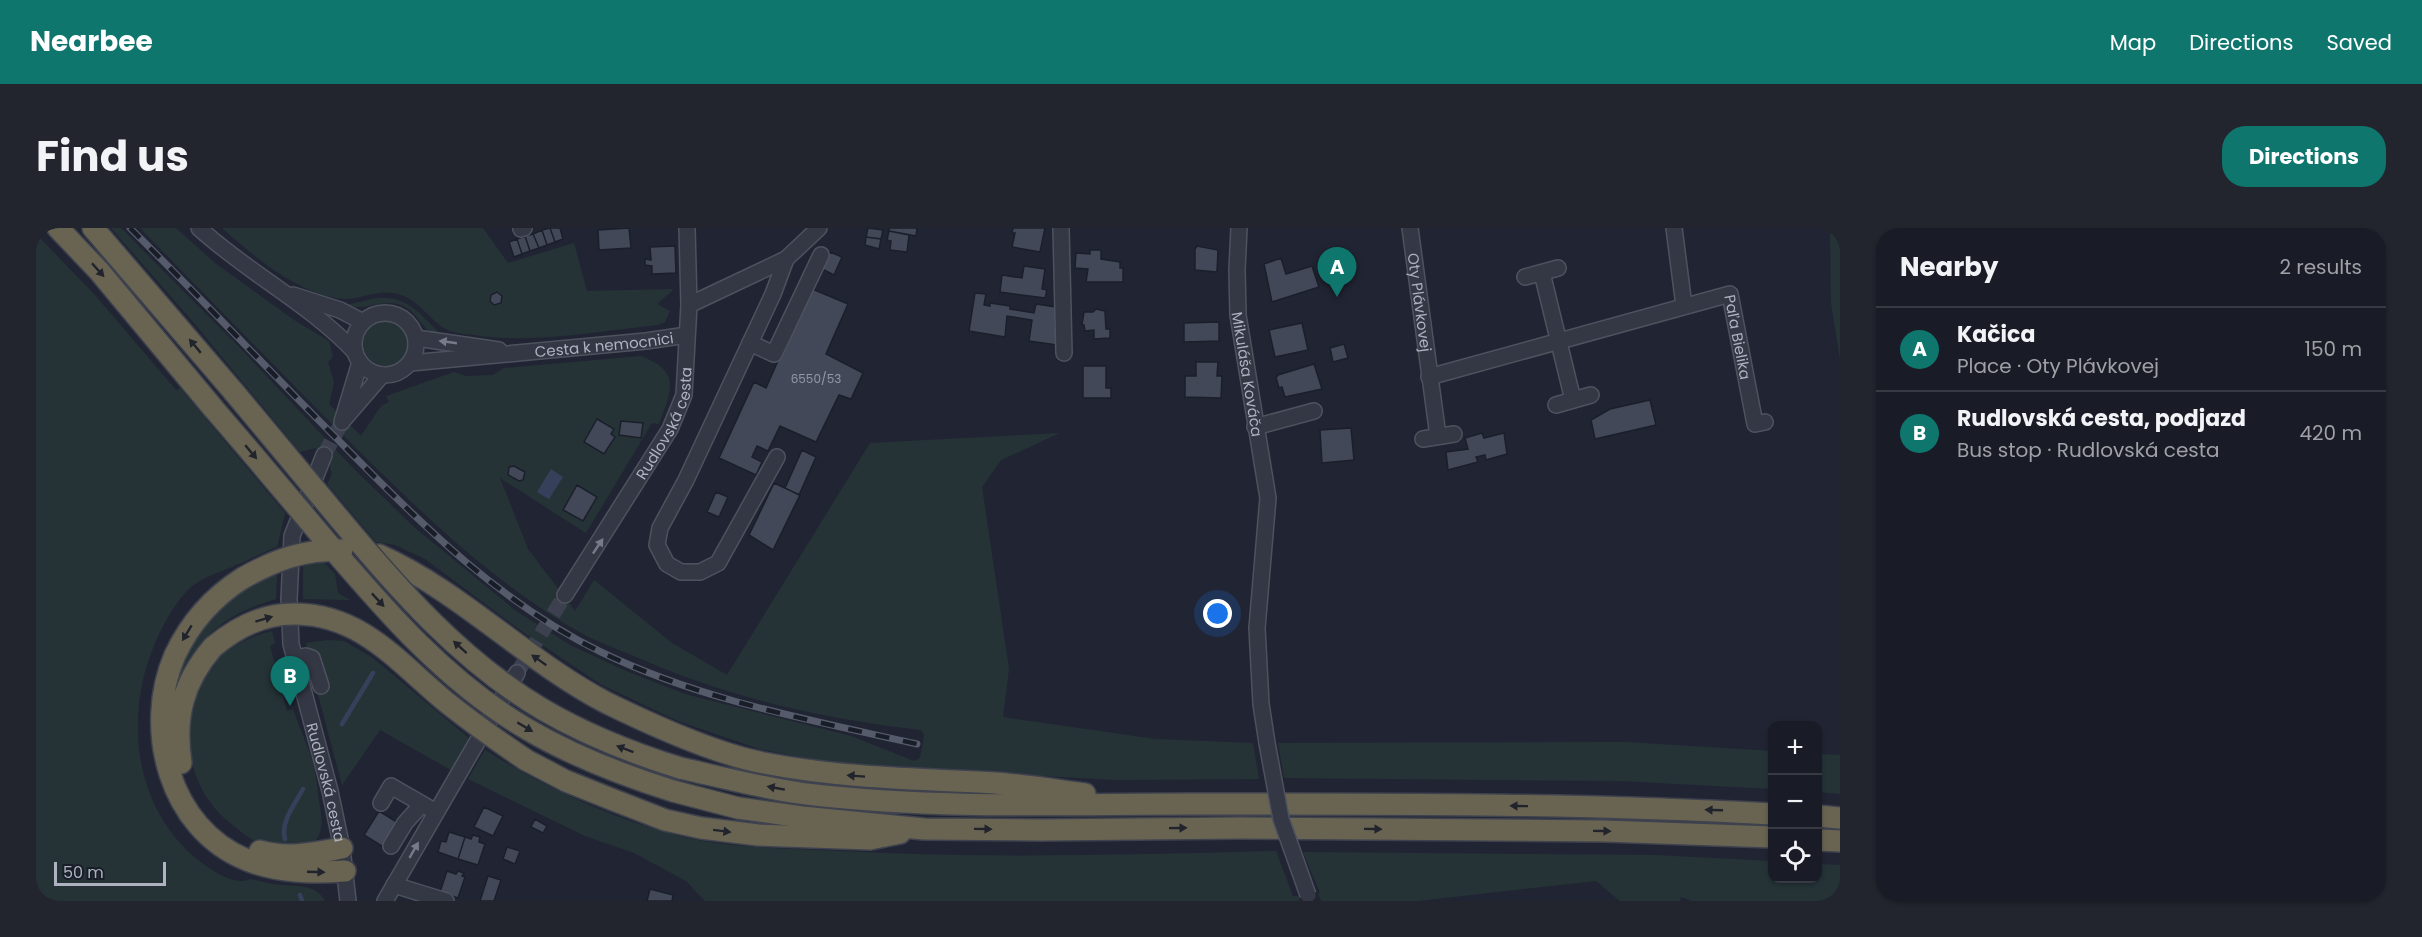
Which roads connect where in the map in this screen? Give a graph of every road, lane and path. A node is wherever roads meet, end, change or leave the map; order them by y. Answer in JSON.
{"nodes":[{"id":1,"x":58,"y":228,"type":"edge"},
{"id":2,"x":93,"y":228,"type":"edge"},
{"id":3,"x":199,"y":228,"type":"edge"},
{"id":4,"x":687,"y":228,"type":"edge"},
{"id":5,"x":819,"y":228,"type":"edge"},
{"id":6,"x":1061,"y":228,"type":"edge"},
{"id":7,"x":1239,"y":228,"type":"edge"},
{"id":8,"x":1410,"y":228,"type":"edge"},
{"id":9,"x":1674,"y":228,"type":"edge"},
{"id":10,"x":822,"y":255,"type":"dead end"},
{"id":11,"x":786,"y":259,"type":"junction"},
{"id":12,"x":1558,"y":268,"type":"dead end"},
{"id":13,"x":1542,"y":273,"type":"junction"},
{"id":14,"x":1525,"y":278,"type":"dead end"},
{"id":15,"x":277,"y":290,"type":"junction"},
{"id":16,"x":689,"y":305,"type":"junction"},
{"id":17,"x":1684,"y":306,"type":"junction"},
{"id":18,"x":363,"y":322,"type":"junction"},
{"id":19,"x":687,"y":335,"type":"junction"},
{"id":20,"x":416,"y":338,"type":"junction"},
{"id":21,"x":1558,"y":341,"type":"junction"},
{"id":22,"x":750,"y":343,"type":"junction"},
{"id":23,"x":522,"y":353,"type":"junction"},
{"id":24,"x":1064,"y":353,"type":"dead end"},
{"id":25,"x":358,"y":357,"type":"junction"},
{"id":26,"x":410,"y":363,"type":"junction"},
{"id":27,"x":382,"y":375,"type":"junction"},
{"id":28,"x":1429,"y":377,"type":"junction"},
{"id":29,"x":1591,"y":395,"type":"dead end"},
{"id":30,"x":1573,"y":400,"type":"junction"},
{"id":31,"x":1556,"y":405,"type":"dead end"},
{"id":32,"x":1314,"y":411,"type":"dead end"},
{"id":33,"x":1765,"y":422,"type":"dead end"},
{"id":34,"x":1255,"y":427,"type":"junction"},
{"id":35,"x":1454,"y":434,"type":"dead end"},
{"id":36,"x":324,"y":455,"type":"tunnel mouth"},
{"id":37,"x":777,"y":456,"type":"dead end"},
{"id":38,"x":566,"y":595,"type":"tunnel mouth"},
{"id":39,"x":295,"y":658,"type":"junction"},
{"id":40,"x":516,"y":673,"type":"tunnel mouth"},
{"id":41,"x":321,"y":686,"type":"dead end"},
{"id":42,"x":381,"y":803,"type":"dead end"},
{"id":43,"x":1170,"y":804,"type":"junction"},
{"id":44,"x":429,"y":808,"type":"junction"},
{"id":45,"x":1768,"y":814,"type":"edge"},
{"id":46,"x":1822,"y":816,"type":"edge"},
{"id":47,"x":1840,"y":818,"type":"edge"},
{"id":48,"x":924,"y":829,"type":"junction"},
{"id":49,"x":1768,"y":837,"type":"edge"},
{"id":50,"x":1822,"y":840,"type":"edge"},
{"id":51,"x":1840,"y":842,"type":"edge"},
{"id":52,"x":391,"y":846,"type":"dead end"},
{"id":53,"x":342,"y":848,"type":"junction"},
{"id":54,"x":345,"y":871,"type":"junction"},
{"id":55,"x":394,"y":885,"type":"junction"},
{"id":56,"x":1309,"y":898,"type":"edge"},
{"id":57,"x":348,"y":901,"type":"edge"},
{"id":58,"x":385,"y":901,"type":"edge"},
{"id":59,"x":446,"y":901,"type":"edge"}],
"edges":[{"from":1,"to":48,"type":"highway","one_way":true,"bridge":true},
{"from":43,"to":2,"type":"highway","one_way":true,"bridge":true},
{"from":3,"to":15,"type":"street"},
{"from":4,"to":16,"type":"street","name":"Rudlovská cesta"},
{"from":5,"to":11,"type":"street"},
{"from":6,"to":24,"type":"street"},
{"from":7,"to":34,"type":"street","name":"Mikuláša Kováča"},
{"from":8,"to":28,"type":"street","name":"Oty Plávkovej"},
{"from":9,"to":17,"type":"street"},
{"from":10,"to":22,"type":"street"},
{"from":11,"to":16,"type":"street"},
{"from":11,"to":22,"type":"street"},
{"from":12,"to":13,"type":"street"},
{"from":13,"to":14,"type":"street"},
{"from":13,"to":21,"type":"street"},
{"from":15,"to":18,"type":"street"},
{"from":15,"to":25,"type":"street"},
{"from":16,"to":19,"type":"street","name":"Rudlovská cesta"},
{"from":17,"to":21,"type":"street"},
{"from":17,"to":33,"type":"street","name":"Paľa Bielika"},
{"from":18,"to":20,"type":"street"},
{"from":18,"to":25,"type":"street"},
{"from":19,"to":23,"type":"street","name":"Cesta k nemocnici"},
{"from":38,"to":19,"type":"street","name":"Rudlovská cesta","one_way":true},
{"from":23,"to":20,"type":"street","name":"Cesta k nemocnici","one_way":true},
{"from":20,"to":26,"type":"street"},
{"from":21,"to":28,"type":"street"},
{"from":21,"to":30,"type":"street"},
{"from":22,"to":37,"type":"street"},
{"from":23,"to":26,"type":"street","name":"Cesta k nemocnici"},
{"from":25,"to":27,"type":"street"},
{"from":25,"to":27,"type":"street"},
{"from":26,"to":27,"type":"street","name":"Cesta k nemocnici"},
{"from":28,"to":35,"type":"street","name":"Oty Plávkovej"},
{"from":29,"to":30,"type":"street"},
{"from":30,"to":31,"type":"street"},
{"from":32,"to":34,"type":"street"},
{"from":34,"to":56,"type":"street","name":"Mikuláša Kováča","bridge":true},
{"from":36,"to":39,"type":"street","name":"Rudlovská cesta"},
{"from":39,"to":41,"type":"street"},
{"from":39,"to":53,"type":"street","name":"Rudlovská cesta"},
{"from":40,"to":44,"type":"street"},
{"from":42,"to":44,"type":"street"},
{"from":45,"to":43,"type":"highway","one_way":true},
{"from":43,"to":54,"type":"highway","one_way":true,"bridge":true},
{"from":44,"to":52,"type":"street"},
{"from":55,"to":44,"type":"street","one_way":true},
{"from":46,"to":47,"type":"highway"},
{"from":48,"to":49,"type":"highway","one_way":true},
{"from":53,"to":48,"type":"highway","one_way":true,"bridge":true},
{"from":50,"to":51,"type":"highway"},
{"from":53,"to":54,"type":"street","name":"Rudlovská cesta"},
{"from":54,"to":57,"type":"street","name":"Rudlovská cesta"},
{"from":55,"to":58,"type":"street"},
{"from":55,"to":59,"type":"street"}]}
